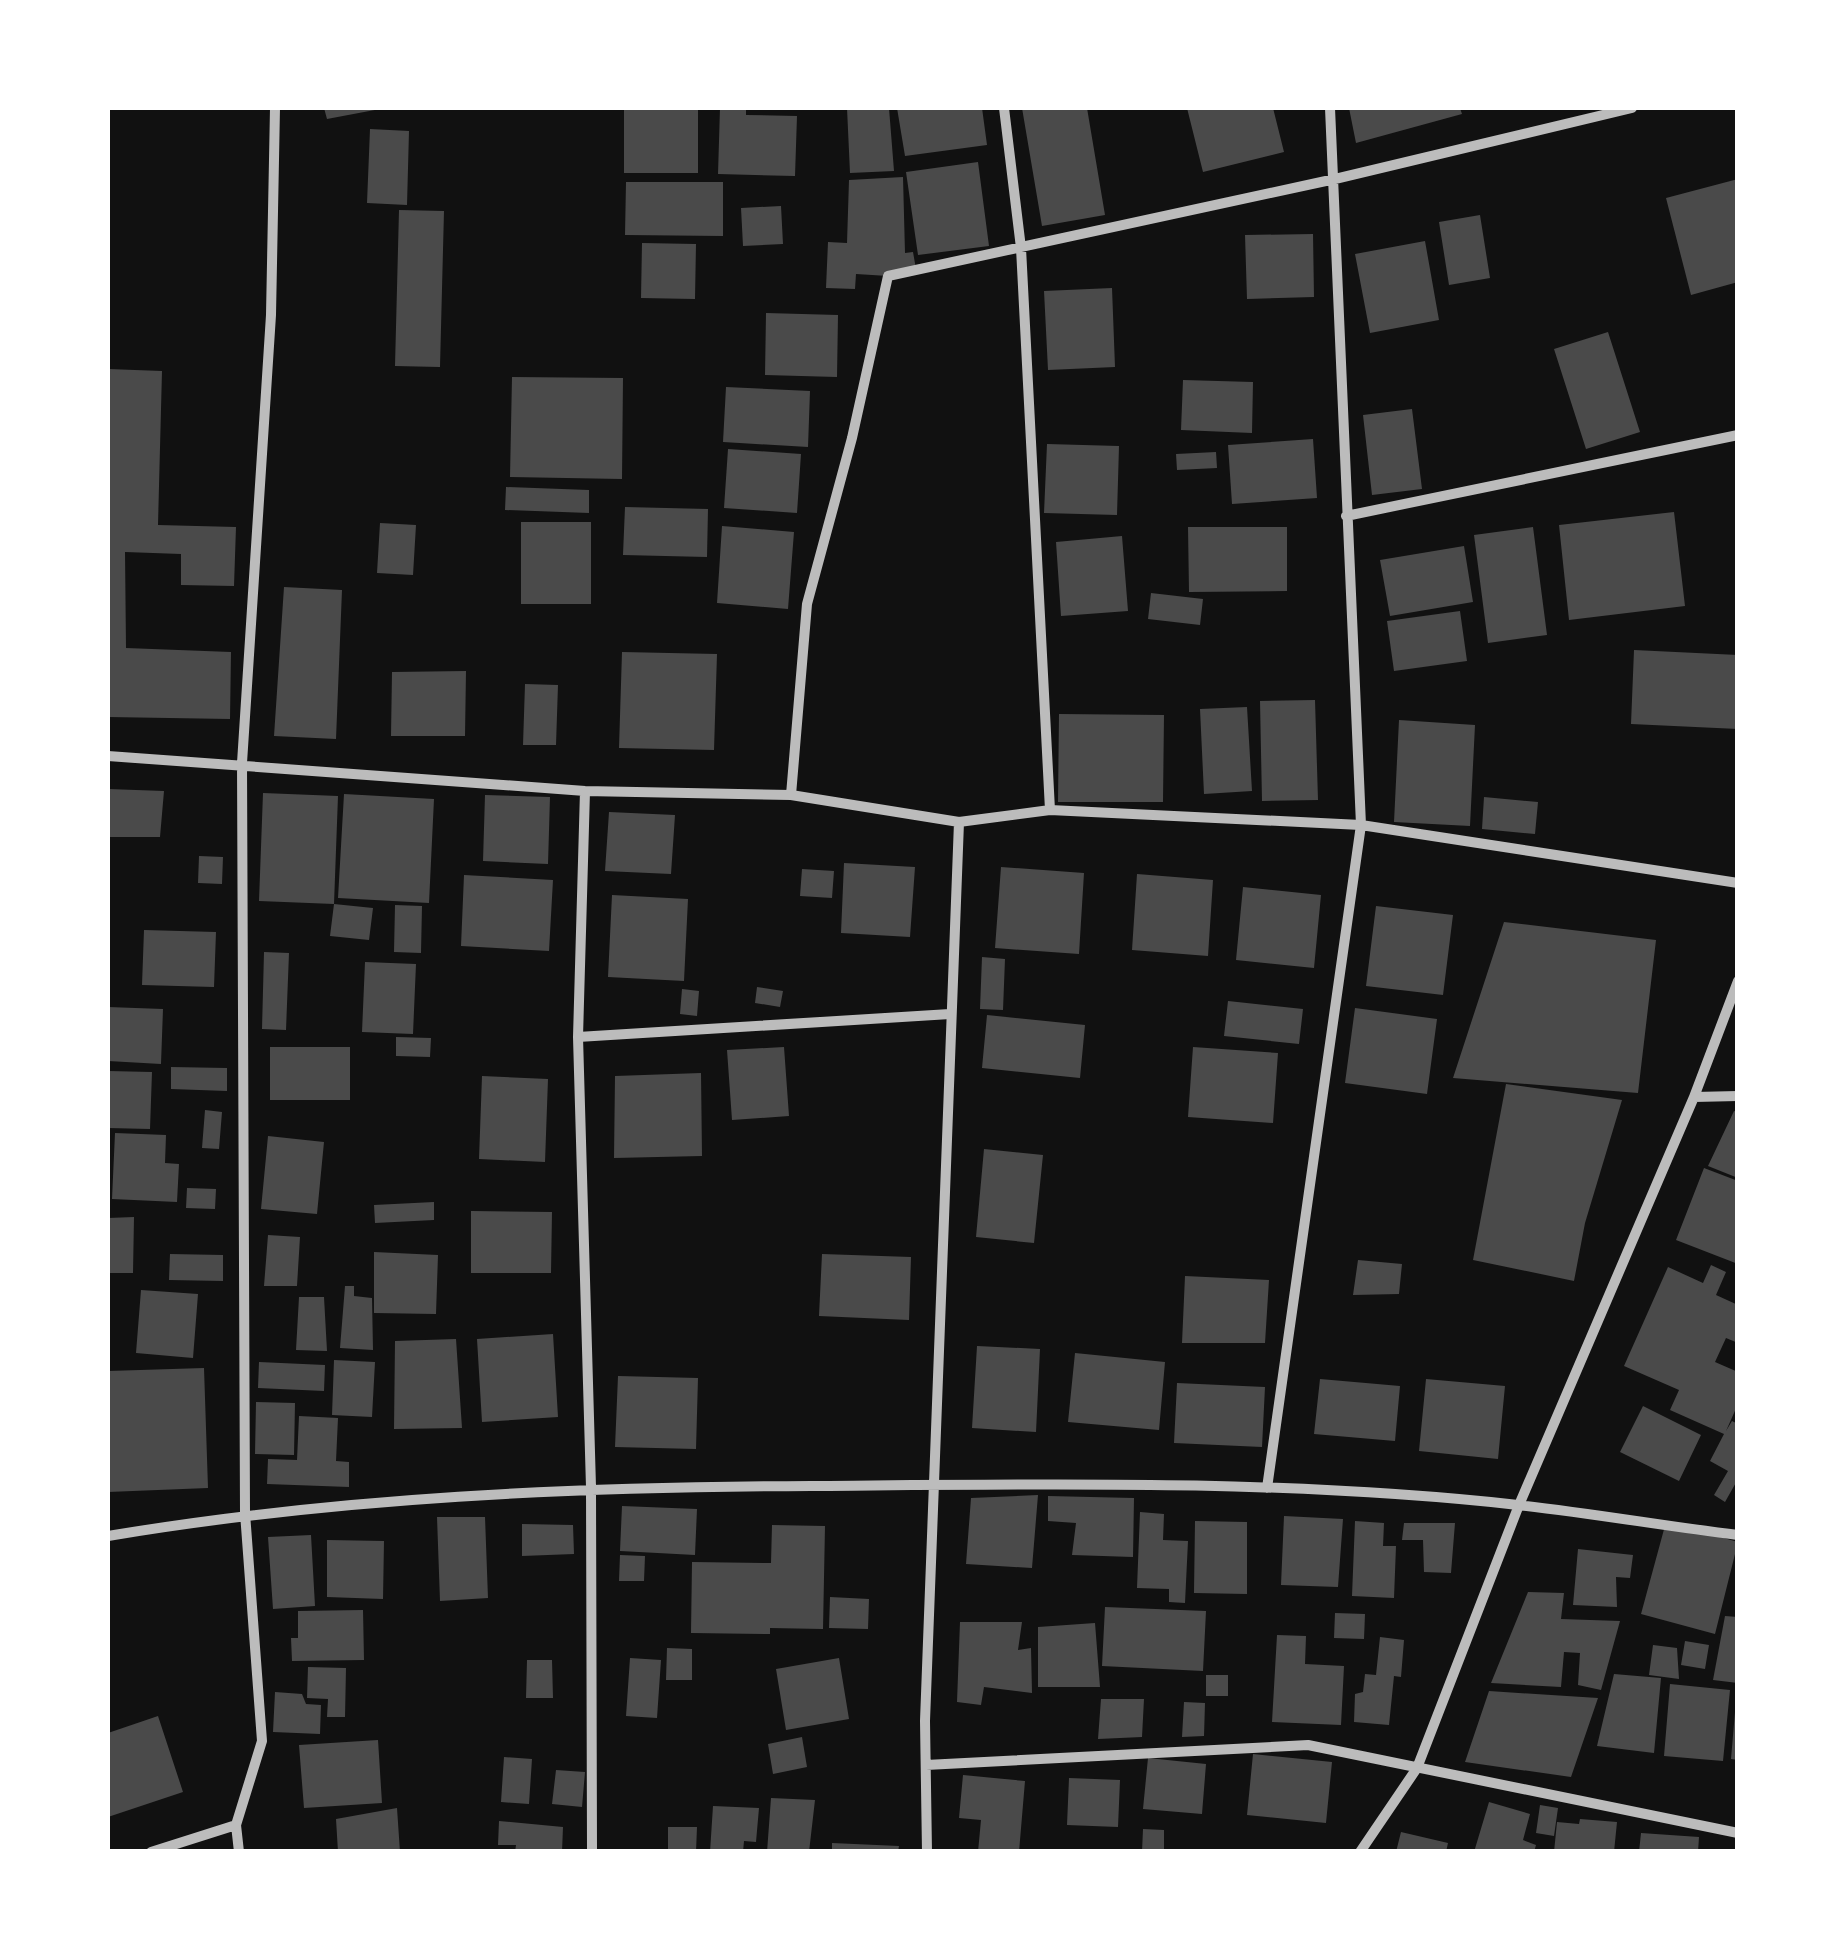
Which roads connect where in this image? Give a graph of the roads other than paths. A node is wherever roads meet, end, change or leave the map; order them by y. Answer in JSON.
{"nodes":[{"id":1,"x":274,"y":108,"type":"edge"},
{"id":2,"x":1004,"y":108,"type":"edge"},
{"id":3,"x":1330,"y":108,"type":"edge"},
{"id":4,"x":1632,"y":108,"type":"edge"},
{"id":5,"x":1335,"y":180,"type":"junction"},
{"id":6,"x":1020,"y":248,"type":"junction"},
{"id":7,"x":1738,"y":435,"type":"edge"},
{"id":8,"x":1346,"y":516,"type":"junction"},
{"id":9,"x":108,"y":756,"type":"edge"},
{"id":10,"x":242,"y":764,"type":"junction"},
{"id":11,"x":585,"y":791,"type":"junction"},
{"id":12,"x":791,"y":795,"type":"junction"},
{"id":13,"x":1050,"y":810,"type":"junction"},
{"id":14,"x":959,"y":822,"type":"junction"},
{"id":15,"x":1361,"y":824,"type":"junction"},
{"id":16,"x":1738,"y":882,"type":"edge"},
{"id":17,"x":1738,"y":980,"type":"edge"},
{"id":18,"x":950,"y":1014,"type":"junction"},
{"id":19,"x":578,"y":1038,"type":"junction"},
{"id":20,"x":1694,"y":1096,"type":"junction"},
{"id":21,"x":1738,"y":1096,"type":"edge"},
{"id":22,"x":932,"y":1484,"type":"junction"},
{"id":23,"x":591,"y":1487,"type":"junction"},
{"id":24,"x":1266,"y":1488,"type":"junction"},
{"id":25,"x":1519,"y":1505,"type":"junction"},
{"id":26,"x":245,"y":1513,"type":"junction"},
{"id":27,"x":1738,"y":1535,"type":"edge"},
{"id":28,"x":108,"y":1536,"type":"edge"},
{"id":29,"x":926,"y":1764,"type":"junction"},
{"id":30,"x":1417,"y":1768,"type":"junction"},
{"id":31,"x":236,"y":1825,"type":"junction"},
{"id":32,"x":1738,"y":1833,"type":"edge"},
{"id":33,"x":151,"y":1852,"type":"edge"},
{"id":34,"x":239,"y":1852,"type":"edge"},
{"id":35,"x":592,"y":1852,"type":"edge"},
{"id":36,"x":928,"y":1852,"type":"edge"},
{"id":37,"x":1360,"y":1852,"type":"edge"}],
"edges":[{"from":1,"to":10,"type":"street"},
{"from":2,"to":6,"type":"street"},
{"from":3,"to":5,"type":"street"},
{"from":4,"to":5,"type":"street"},
{"from":5,"to":6,"type":"street"},
{"from":5,"to":8,"type":"street"},
{"from":6,"to":12,"type":"street"},
{"from":6,"to":13,"type":"street"},
{"from":7,"to":8,"type":"street"},
{"from":8,"to":15,"type":"street"},
{"from":9,"to":10,"type":"street"},
{"from":10,"to":11,"type":"street"},
{"from":10,"to":26,"type":"street"},
{"from":11,"to":12,"type":"street"},
{"from":11,"to":19,"type":"street"},
{"from":12,"to":14,"type":"street"},
{"from":13,"to":14,"type":"street"},
{"from":13,"to":15,"type":"street"},
{"from":14,"to":18,"type":"street"},
{"from":15,"to":16,"type":"street"},
{"from":15,"to":24,"type":"street"},
{"from":17,"to":20,"type":"street"},
{"from":18,"to":19,"type":"street"},
{"from":18,"to":22,"type":"street"},
{"from":19,"to":23,"type":"street"},
{"from":20,"to":21,"type":"street"},
{"from":20,"to":25,"type":"street"},
{"from":22,"to":23,"type":"street"},
{"from":22,"to":24,"type":"street"},
{"from":22,"to":29,"type":"street"},
{"from":23,"to":26,"type":"street"},
{"from":23,"to":35,"type":"street"},
{"from":24,"to":25,"type":"street"},
{"from":25,"to":27,"type":"street"},
{"from":25,"to":30,"type":"street"},
{"from":26,"to":28,"type":"street"},
{"from":26,"to":31,"type":"street"},
{"from":29,"to":30,"type":"street"},
{"from":29,"to":36,"type":"street"},
{"from":30,"to":32,"type":"street"},
{"from":30,"to":37,"type":"street"},
{"from":31,"to":33,"type":"street"},
{"from":31,"to":34,"type":"street"}]}
